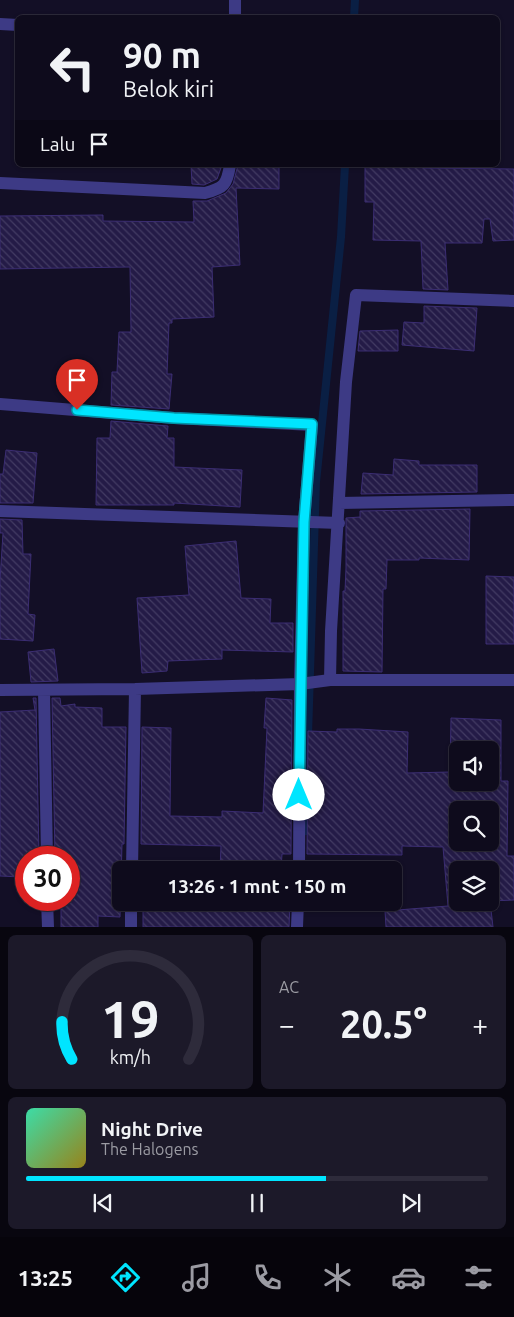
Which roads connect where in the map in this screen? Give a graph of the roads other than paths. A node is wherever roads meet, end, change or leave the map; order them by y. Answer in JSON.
{"nodes":[{"id":1,"x":235,"y":0,"type":"edge"},
{"id":2,"x":235,"y":15,"type":"edge"},
{"id":3,"x":0,"y":24,"type":"edge"},
{"id":4,"x":15,"y":25,"type":"edge"},
{"id":5,"x":230,"y":167,"type":"edge"},
{"id":6,"x":0,"y":183,"type":"edge"},
{"id":7,"x":514,"y":301,"type":"edge"},
{"id":8,"x":0,"y":404,"type":"edge"},
{"id":9,"x":514,"y":500,"type":"edge"},
{"id":10,"x":339,"y":503,"type":"junction"},
{"id":11,"x":0,"y":511,"type":"edge"},
{"id":12,"x":306,"y":522,"type":"junction"},
{"id":13,"x":337,"y":523,"type":"junction"},
{"id":14,"x":514,"y":680,"type":"edge"},
{"id":15,"x":327,"y":681,"type":"junction"},
{"id":16,"x":301,"y":684,"type":"junction"},
{"id":17,"x":135,"y":689,"type":"junction"},
{"id":18,"x":0,"y":690,"type":"edge"},
{"id":19,"x":44,"y":690,"type":"junction"},
{"id":20,"x":47,"y":846,"type":"edge"},
{"id":21,"x":132,"y":861,"type":"edge"},
{"id":22,"x":299,"y":861,"type":"edge"},
{"id":23,"x":47,"y":911,"type":"edge"},
{"id":24,"x":131,"y":911,"type":"edge"},
{"id":25,"x":298,"y":911,"type":"edge"},
{"id":26,"x":48,"y":927,"type":"edge"},
{"id":27,"x":131,"y":927,"type":"edge"},
{"id":28,"x":297,"y":927,"type":"edge"}],
"edges":[{"from":1,"to":2,"type":"street"},
{"from":3,"to":4,"type":"street"},
{"from":5,"to":6,"type":"street"},
{"from":7,"to":10,"type":"street"},
{"from":8,"to":12,"type":"street"},
{"from":9,"to":10,"type":"street"},
{"from":10,"to":13,"type":"street"},
{"from":11,"to":12,"type":"street"},
{"from":12,"to":13,"type":"street"},
{"from":12,"to":16,"type":"street"},
{"from":13,"to":15,"type":"street"},
{"from":14,"to":15,"type":"street"},
{"from":15,"to":16,"type":"street"},
{"from":16,"to":17,"type":"street"},
{"from":16,"to":22,"type":"street"},
{"from":17,"to":19,"type":"street"},
{"from":17,"to":21,"type":"street"},
{"from":18,"to":19,"type":"street"},
{"from":19,"to":20,"type":"street"},
{"from":23,"to":26,"type":"street"},
{"from":24,"to":27,"type":"street"},
{"from":25,"to":28,"type":"street"}]}
